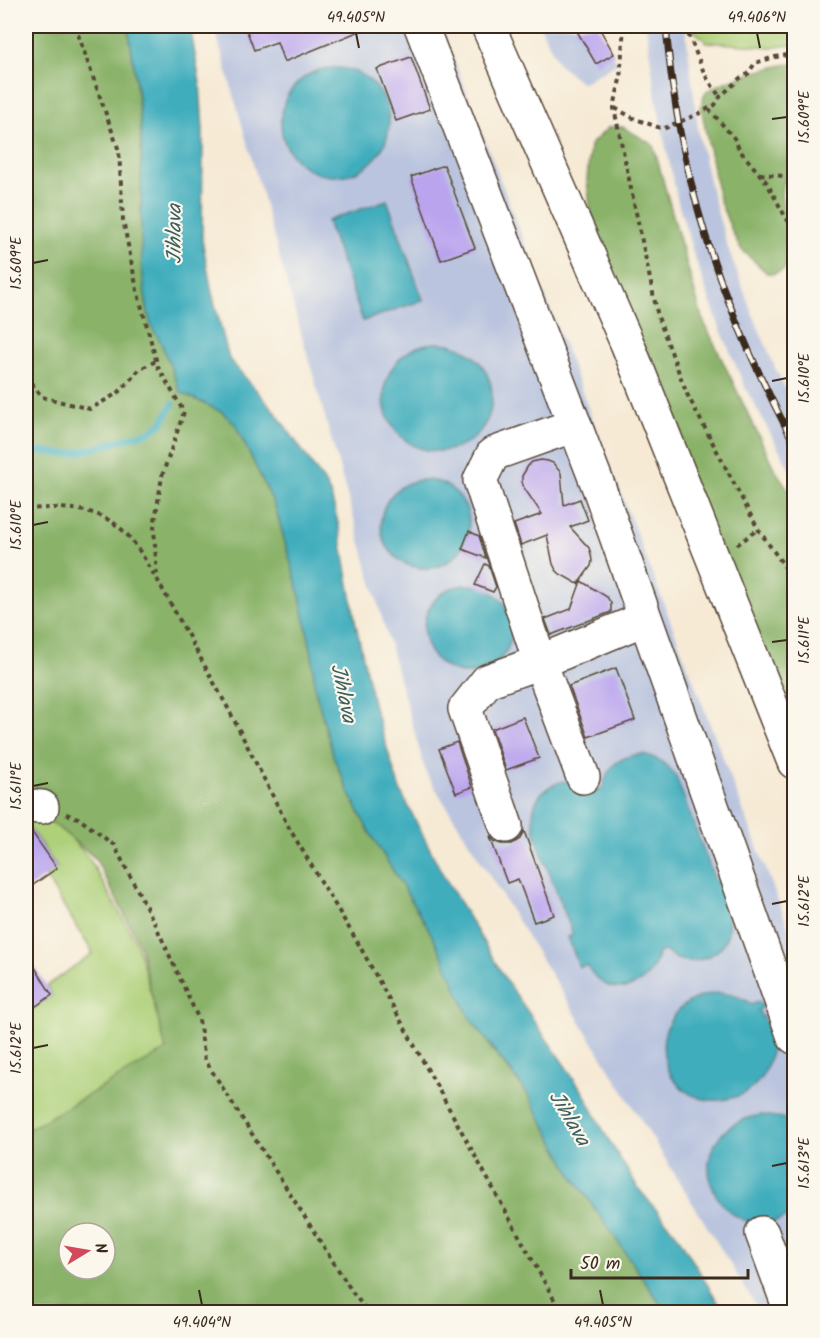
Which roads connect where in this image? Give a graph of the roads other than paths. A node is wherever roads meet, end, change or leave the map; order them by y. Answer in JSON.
{"nodes":[{"id":1,"x":422,"y":26,"type":"edge"},
{"id":2,"x":488,"y":26,"type":"edge"},
{"id":3,"x":575,"y":425,"type":"junction"},
{"id":4,"x":645,"y":619,"type":"junction"},
{"id":5,"x":540,"y":662,"type":"junction"},
{"id":6,"x":795,"y":762,"type":"edge"},
{"id":7,"x":583,"y":777,"type":"dead end"},
{"id":8,"x":506,"y":826,"type":"dead end"},
{"id":9,"x":795,"y":1037,"type":"edge"},
{"id":10,"x":762,"y":1233,"type":"dead end"},
{"id":11,"x":791,"y":1312,"type":"edge"}],
"edges":[{"from":1,"to":3,"type":"street"},
{"from":2,"to":6,"type":"street"},
{"from":3,"to":4,"type":"street"},
{"from":3,"to":5,"type":"street"},
{"from":4,"to":5,"type":"street"},
{"from":4,"to":9,"type":"street"},
{"from":5,"to":7,"type":"street"},
{"from":5,"to":8,"type":"street"},
{"from":10,"to":11,"type":"street"}]}
